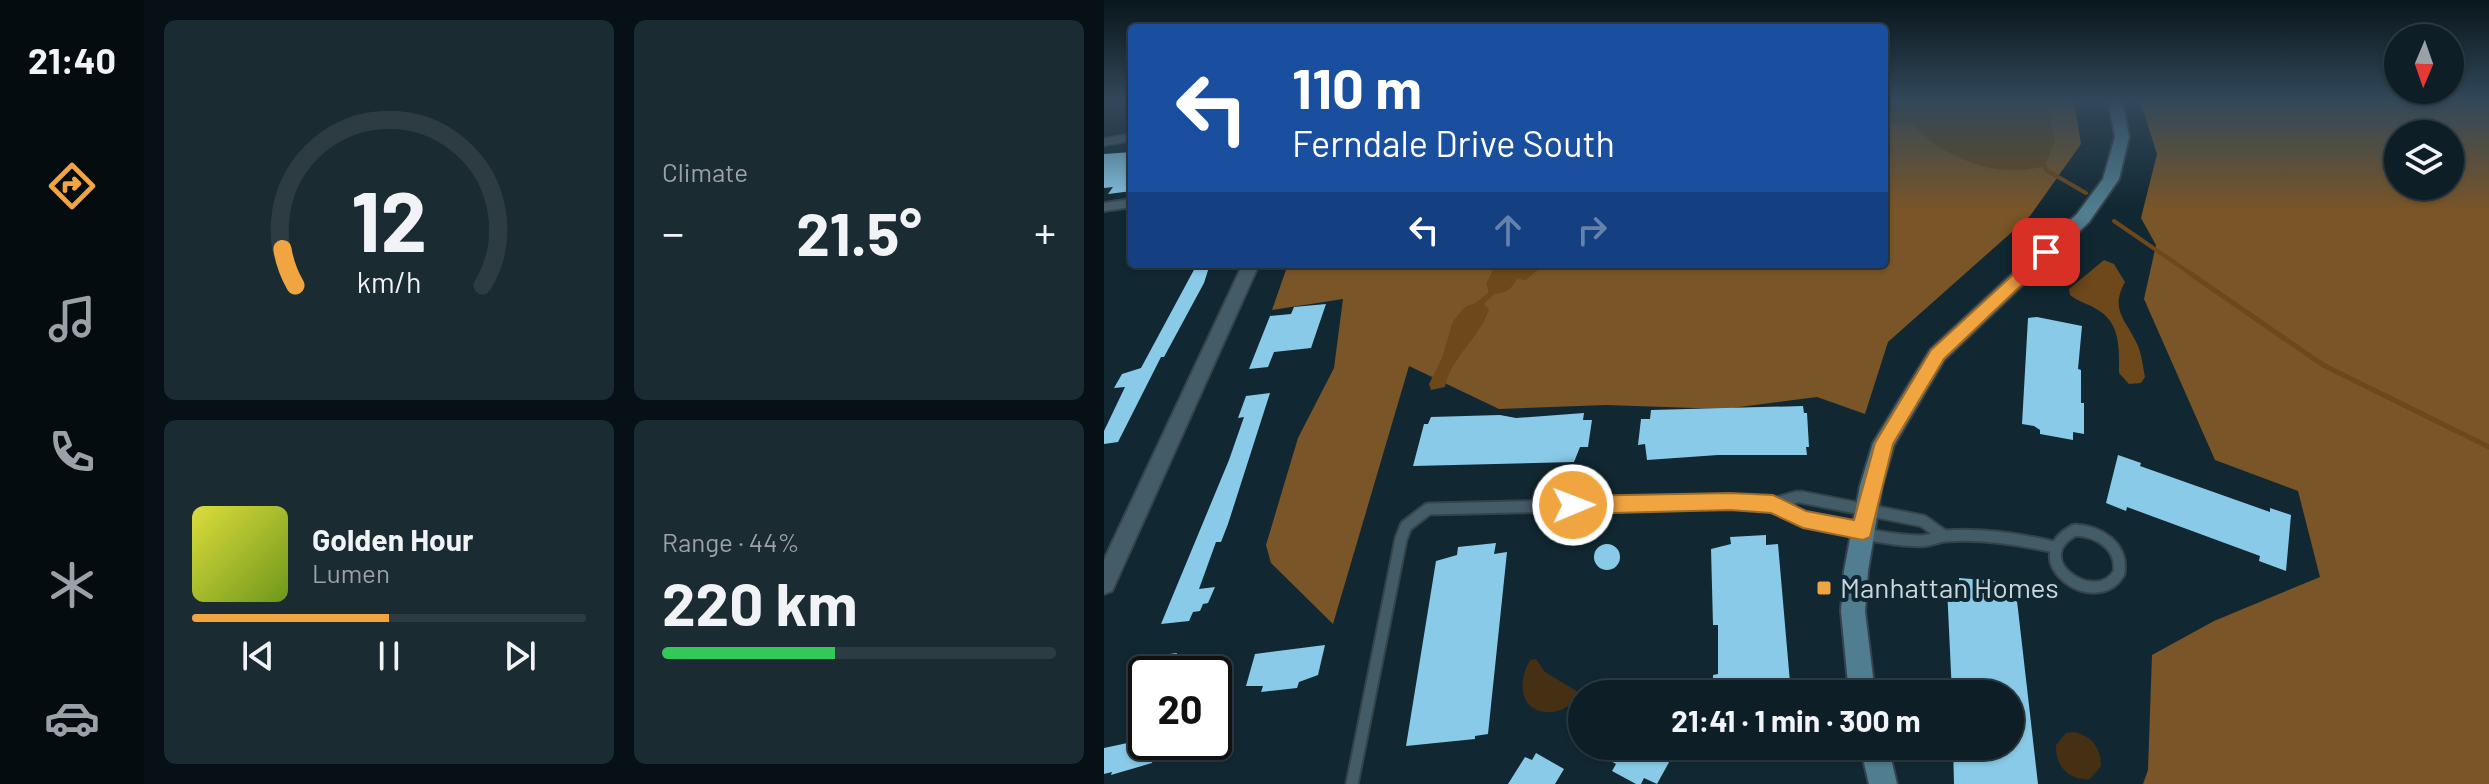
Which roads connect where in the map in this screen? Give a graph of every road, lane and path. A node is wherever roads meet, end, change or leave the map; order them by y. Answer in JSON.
{"nodes":[{"id":1,"x":2122,"y":137,"type":"edge"},
{"id":2,"x":1128,"y":138,"type":"edge"},
{"id":3,"x":1104,"y":142,"type":"edge"},
{"id":4,"x":1128,"y":204,"type":"edge"},
{"id":5,"x":1104,"y":207,"type":"edge"},
{"id":6,"x":1249,"y":268,"type":"edge"},
{"id":7,"x":1773,"y":504,"type":"junction"},
{"id":8,"x":1867,"y":510,"type":"junction"},
{"id":9,"x":1863,"y":531,"type":"junction"},
{"id":10,"x":1944,"y":536,"type":"junction"},
{"id":11,"x":2054,"y":547,"type":"junction"},
{"id":12,"x":1104,"y":584,"type":"edge"},
{"id":13,"x":1860,"y":680,"type":"edge"},
{"id":14,"x":1877,"y":760,"type":"edge"},
{"id":15,"x":1352,"y":784,"type":"edge"},
{"id":16,"x":1883,"y":784,"type":"edge"}],
"edges":[{"from":1,"to":8,"type":"main road"},
{"from":2,"to":3,"type":"lane"},
{"from":4,"to":5,"type":"street"},
{"from":6,"to":12,"type":"street"},
{"from":7,"to":8,"type":"lane"},
{"from":7,"to":9,"type":"lane"},
{"from":7,"to":15,"type":"lane"},
{"from":8,"to":9,"type":"main road"},
{"from":8,"to":10,"type":"lane"},
{"from":9,"to":10,"type":"lane"},
{"from":9,"to":13,"type":"main road"},
{"from":10,"to":11,"type":"lane"},
{"from":11,"to":11,"type":"lane"},
{"from":14,"to":16,"type":"main road"}]}
